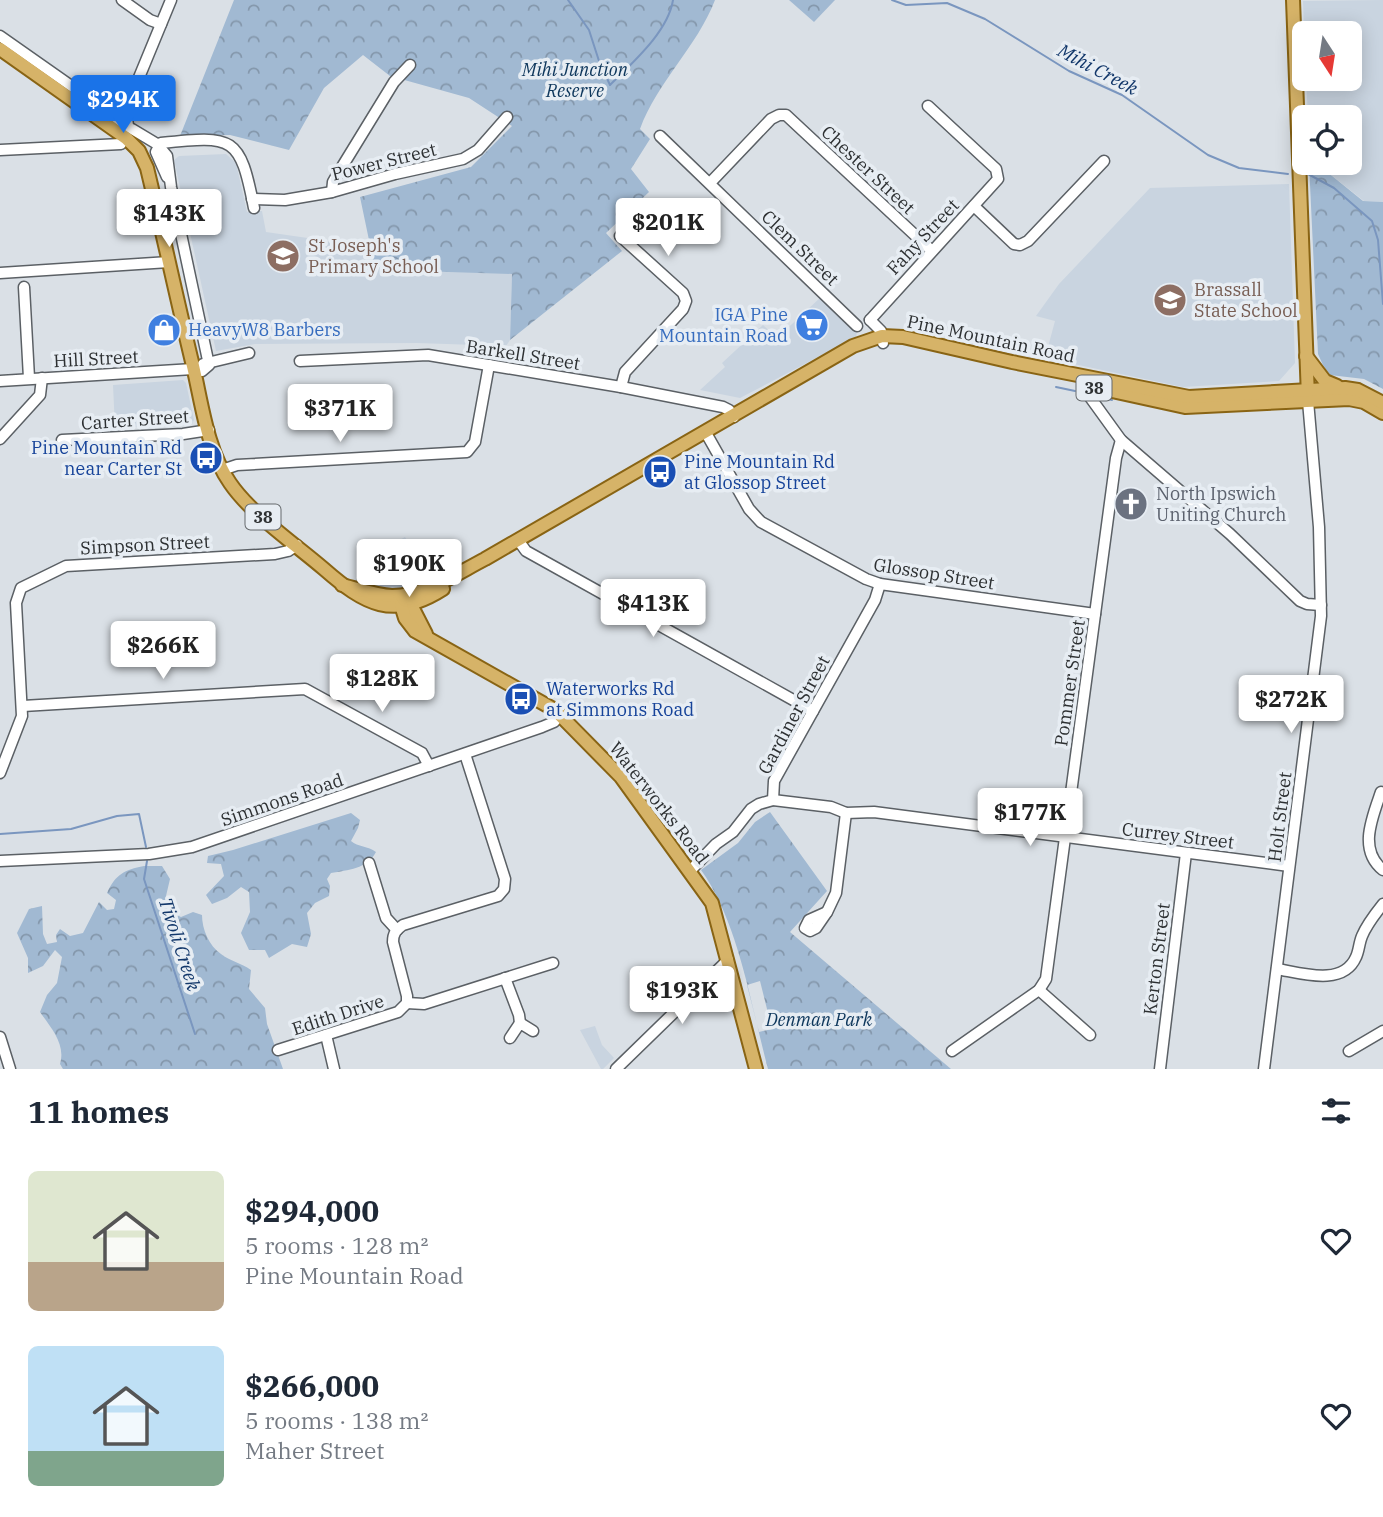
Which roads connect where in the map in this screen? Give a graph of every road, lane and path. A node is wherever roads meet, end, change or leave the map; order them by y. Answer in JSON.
{"nodes":[{"id":1,"x":122,"y":0,"type":"edge"},
{"id":2,"x":170,"y":0,"type":"edge"},
{"id":3,"x":1293,"y":0,"type":"edge"},
{"id":4,"x":161,"y":23,"type":"junction"},
{"id":5,"x":0,"y":36,"type":"edge"},
{"id":6,"x":0,"y":49,"type":"edge"},
{"id":7,"x":410,"y":65,"type":"dead end"},
{"id":8,"x":928,"y":106,"type":"dead end"},
{"id":9,"x":94,"y":108,"type":"junction"},
{"id":10,"x":126,"y":109,"type":"junction"},
{"id":11,"x":507,"y":117,"type":"dead end"},
{"id":12,"x":108,"y":119,"type":"junction"},
{"id":13,"x":128,"y":126,"type":"junction"},
{"id":14,"x":660,"y":136,"type":"dead end"},
{"id":15,"x":179,"y":142,"type":"junction"},
{"id":16,"x":121,"y":144,"type":"dead end"},
{"id":17,"x":98,"y":145,"type":"junction"},
{"id":18,"x":158,"y":146,"type":"junction"},
{"id":19,"x":0,"y":150,"type":"edge"},
{"id":20,"x":166,"y":160,"type":"junction"},
{"id":21,"x":1104,"y":161,"type":"dead end"},
{"id":22,"x":147,"y":168,"type":"junction"},
{"id":23,"x":710,"y":183,"type":"junction"},
{"id":24,"x":332,"y":192,"type":"junction"},
{"id":25,"x":974,"y":206,"type":"junction"},
{"id":26,"x":620,"y":236,"type":"dead end"},
{"id":27,"x":932,"y":251,"type":"junction"},
{"id":28,"x":169,"y":262,"type":"junction"},
{"id":29,"x":0,"y":273,"type":"edge"},
{"id":30,"x":24,"y":287,"type":"dead end"},
{"id":31,"x":870,"y":320,"type":"junction"},
{"id":32,"x":859,"y":339,"type":"junction"},
{"id":33,"x":883,"y":340,"type":"junction"},
{"id":34,"x":249,"y":353,"type":"dead end"},
{"id":35,"x":1306,"y":355,"type":"junction"},
{"id":36,"x":300,"y":360,"type":"dead end"},
{"id":37,"x":209,"y":363,"type":"junction"},
{"id":38,"x":489,"y":365,"type":"junction"},
{"id":39,"x":193,"y":369,"type":"junction"},
{"id":40,"x":29,"y":378,"type":"junction"},
{"id":41,"x":42,"y":378,"type":"junction"},
{"id":42,"x":0,"y":381,"type":"edge"},
{"id":43,"x":1088,"y":382,"type":"junction"},
{"id":44,"x":197,"y":387,"type":"junction"},
{"id":45,"x":621,"y":387,"type":"junction"},
{"id":46,"x":1345,"y":388,"type":"junction"},
{"id":47,"x":1308,"y":395,"type":"junction"},
{"id":48,"x":1383,"y":403,"type":"edge"},
{"id":49,"x":1383,"y":413,"type":"edge"},
{"id":50,"x":734,"y":417,"type":"junction"},
{"id":51,"x":209,"y":430,"type":"junction"},
{"id":52,"x":706,"y":433,"type":"junction"},
{"id":53,"x":0,"y":439,"type":"edge"},
{"id":54,"x":62,"y":440,"type":"dead end"},
{"id":55,"x":1121,"y":440,"type":"junction"},
{"id":56,"x":222,"y":470,"type":"junction"},
{"id":57,"x":518,"y":540,"type":"junction"},
{"id":58,"x":296,"y":545,"type":"junction"},
{"id":59,"x":485,"y":559,"type":"junction"},
{"id":60,"x":880,"y":584,"type":"junction"},
{"id":61,"x":439,"y":592,"type":"junction"},
{"id":62,"x":404,"y":600,"type":"junction"},
{"id":63,"x":1321,"y":605,"type":"junction"},
{"id":64,"x":1095,"y":614,"type":"junction"},
{"id":65,"x":420,"y":625,"type":"junction"},
{"id":66,"x":429,"y":638,"type":"junction"},
{"id":67,"x":23,"y":706,"type":"junction"},
{"id":68,"x":813,"y":711,"type":"junction"},
{"id":69,"x":560,"y":715,"type":"junction"},
{"id":70,"x":465,"y":754,"type":"junction"},
{"id":71,"x":429,"y":766,"type":"junction"},
{"id":72,"x":0,"y":773,"type":"edge"},
{"id":73,"x":1381,"y":792,"type":"edge"},
{"id":74,"x":772,"y":800,"type":"junction"},
{"id":75,"x":846,"y":813,"type":"junction"},
{"id":76,"x":1065,"y":837,"type":"junction"},
{"id":77,"x":1186,"y":853,"type":"junction"},
{"id":78,"x":0,"y":862,"type":"edge"},
{"id":79,"x":369,"y":863,"type":"dead end"},
{"id":80,"x":1289,"y":866,"type":"junction"},
{"id":81,"x":1383,"y":870,"type":"edge"},
{"id":82,"x":690,"y":871,"type":"junction"},
{"id":83,"x":1383,"y":904,"type":"edge"},
{"id":84,"x":827,"y":912,"type":"dead end"},
{"id":85,"x":397,"y":930,"type":"junction"},
{"id":86,"x":728,"y":960,"type":"junction"},
{"id":87,"x":553,"y":963,"type":"dead end"},
{"id":88,"x":1277,"y":969,"type":"junction"},
{"id":89,"x":505,"y":978,"type":"junction"},
{"id":90,"x":1039,"y":990,"type":"junction"},
{"id":91,"x":407,"y":1003,"type":"junction"},
{"id":92,"x":520,"y":1023,"type":"junction"},
{"id":93,"x":533,"y":1031,"type":"dead end"},
{"id":94,"x":1383,"y":1031,"type":"edge"},
{"id":95,"x":326,"y":1035,"type":"junction"},
{"id":96,"x":1090,"y":1035,"type":"dead end"},
{"id":97,"x":0,"y":1037,"type":"edge"},
{"id":98,"x":510,"y":1038,"type":"dead end"},
{"id":99,"x":278,"y":1050,"type":"dead end"},
{"id":100,"x":952,"y":1051,"type":"dead end"},
{"id":101,"x":1349,"y":1051,"type":"dead end"},
{"id":102,"x":10,"y":1069,"type":"edge"},
{"id":103,"x":334,"y":1069,"type":"edge"},
{"id":104,"x":616,"y":1069,"type":"edge"},
{"id":105,"x":756,"y":1069,"type":"edge"},
{"id":106,"x":1160,"y":1069,"type":"edge"},
{"id":107,"x":1264,"y":1069,"type":"edge"}],
"edges":[{"from":1,"to":4,"type":"street"},
{"from":2,"to":4,"type":"street"},
{"from":3,"to":35,"type":"main road"},
{"from":4,"to":10,"type":"street"},
{"from":5,"to":9,"type":"street","name":"Pine Mountain Road"},
{"from":6,"to":9,"type":"main road","name":"Pine Mountain Road","number":"38"},
{"from":7,"to":24,"type":"street"},
{"from":8,"to":25,"type":"street","name":"Fahy Street"},
{"from":9,"to":12,"type":"street","name":"Pine Mountain Road"},
{"from":9,"to":17,"type":"street"},
{"from":9,"to":22,"type":"main road","name":"Pine Mountain Road","number":"38"},
{"from":10,"to":12,"type":"street"},
{"from":10,"to":13,"type":"street"},
{"from":11,"to":24,"type":"street","name":"Power Street"},
{"from":12,"to":13,"type":"street","name":"Pine Mountain Road"},
{"from":13,"to":18,"type":"street","name":"Pine Mountain Road"},
{"from":14,"to":23,"type":"street","name":"Clem Street"},
{"from":15,"to":18,"type":"street"},
{"from":15,"to":20,"type":"street"},
{"from":15,"to":24,"type":"street","name":"Power Street"},
{"from":16,"to":17,"type":"street"},
{"from":17,"to":19,"type":"street"},
{"from":18,"to":20,"type":"street"},
{"from":20,"to":22,"type":"street"},
{"from":20,"to":37,"type":"street"},
{"from":21,"to":25,"type":"street"},
{"from":22,"to":28,"type":"main road","name":"Pine Mountain Road","number":"38"},
{"from":23,"to":27,"type":"street","name":"Chester Street"},
{"from":23,"to":32,"type":"street","name":"Clem Street"},
{"from":25,"to":27,"type":"street","name":"Fahy Street"},
{"from":26,"to":45,"type":"street"},
{"from":27,"to":31,"type":"street","name":"Fahy Street"},
{"from":28,"to":29,"type":"street"},
{"from":28,"to":39,"type":"main road","name":"Pine Mountain Road","number":"38"},
{"from":30,"to":40,"type":"street"},
{"from":31,"to":32,"type":"street"},
{"from":31,"to":33,"type":"street"},
{"from":32,"to":33,"type":"main road","name":"Pine Mountain Road","number":"38"},
{"from":32,"to":50,"type":"main road","name":"Pine Mountain Road","number":"38"},
{"from":33,"to":43,"type":"main road","name":"Pine Mountain Road","number":"38"},
{"from":34,"to":37,"type":"street"},
{"from":35,"to":46,"type":"main road"},
{"from":35,"to":47,"type":"main road"},
{"from":36,"to":38,"type":"street","name":"Barkell Street"},
{"from":37,"to":39,"type":"street"},
{"from":37,"to":44,"type":"street"},
{"from":38,"to":45,"type":"street","name":"Barkell Street"},
{"from":38,"to":56,"type":"street"},
{"from":39,"to":41,"type":"street","name":"Hill Street"},
{"from":39,"to":44,"type":"main road","name":"Pine Mountain Road","number":"38"},
{"from":40,"to":41,"type":"street","name":"Hill Street"},
{"from":40,"to":42,"type":"street","name":"Hill Street"},
{"from":41,"to":53,"type":"street"},
{"from":43,"to":47,"type":"main road","name":"Pine Mountain Road","number":"38"},
{"from":43,"to":55,"type":"street"},
{"from":44,"to":51,"type":"main road","name":"Pine Mountain Road","number":"38"},
{"from":45,"to":50,"type":"street","name":"Barkell Street"},
{"from":46,"to":47,"type":"main road","name":"Pine Mountain Road","number":"38"},
{"from":46,"to":48,"type":"main road","name":"Pine Mountain Road","number":"38"},
{"from":47,"to":49,"type":"main road","name":"Pine Mountain Road","number":"38"},
{"from":47,"to":63,"type":"street","name":"Holt Street"},
{"from":50,"to":52,"type":"main road","name":"Pine Mountain Road","number":"38"},
{"from":51,"to":54,"type":"street","name":"Carter Street"},
{"from":51,"to":56,"type":"main road","name":"Pine Mountain Road","number":"38"},
{"from":52,"to":57,"type":"main road","name":"Pine Mountain Road","number":"38"},
{"from":52,"to":60,"type":"street","name":"Glossop Street"},
{"from":55,"to":63,"type":"street"},
{"from":55,"to":64,"type":"street","name":"Pommer Street"},
{"from":56,"to":58,"type":"main road","name":"Pine Mountain Road","number":"38"},
{"from":57,"to":59,"type":"main road","name":"Pine Mountain Road","number":"38"},
{"from":57,"to":68,"type":"street"},
{"from":58,"to":62,"type":"main road","name":"Pine Mountain Road","number":"38"},
{"from":58,"to":67,"type":"street","name":"Simpson Street"},
{"from":59,"to":61,"type":"main road","name":"Pine Mountain Road","number":"38"},
{"from":59,"to":62,"type":"main road","name":"Pine Mountain Road","number":"38"},
{"from":60,"to":64,"type":"street","name":"Glossop Street"},
{"from":60,"to":68,"type":"street","name":"Gardiner Street"},
{"from":61,"to":62,"type":"main road","name":"Pine Mountain Road","number":"38"},
{"from":61,"to":65,"type":"main road"},
{"from":62,"to":65,"type":"main road","name":"Waterworks Road"},
{"from":62,"to":66,"type":"main road","name":"Waterworks Road"},
{"from":63,"to":80,"type":"street","name":"Holt Street"},
{"from":64,"to":76,"type":"street","name":"Pommer Street"},
{"from":65,"to":66,"type":"main road","name":"Waterworks Road"},
{"from":66,"to":69,"type":"main road","name":"Waterworks Road"},
{"from":67,"to":71,"type":"street"},
{"from":67,"to":72,"type":"street","name":"Simpson Street"},
{"from":68,"to":74,"type":"street","name":"Gardiner Street"},
{"from":69,"to":70,"type":"street","name":"Simmons Road"},
{"from":69,"to":82,"type":"main road","name":"Waterworks Road"},
{"from":70,"to":71,"type":"street","name":"Simmons Road"},
{"from":70,"to":85,"type":"street"},
{"from":71,"to":78,"type":"street","name":"Simmons Road"},
{"from":73,"to":81,"type":"street"},
{"from":74,"to":75,"type":"street","name":"Currey Street"},
{"from":74,"to":82,"type":"street","name":"Gardiner Street"},
{"from":75,"to":76,"type":"street","name":"Currey Street"},
{"from":75,"to":84,"type":"street"},
{"from":76,"to":77,"type":"street","name":"Currey Street"},
{"from":76,"to":90,"type":"street","name":"Pommer Street"},
{"from":77,"to":80,"type":"street","name":"Currey Street"},
{"from":77,"to":106,"type":"street","name":"Kerton Street"},
{"from":79,"to":85,"type":"street"},
{"from":80,"to":88,"type":"street","name":"Holt Street"},
{"from":82,"to":86,"type":"main road","name":"Waterworks Road"},
{"from":83,"to":88,"type":"street"},
{"from":85,"to":91,"type":"street","name":"Edith Drive"},
{"from":86,"to":104,"type":"street"},
{"from":86,"to":105,"type":"main road","name":"Waterworks Road"},
{"from":87,"to":89,"type":"street"},
{"from":88,"to":107,"type":"street","name":"Holt Street"},
{"from":89,"to":91,"type":"street"},
{"from":89,"to":92,"type":"street"},
{"from":90,"to":96,"type":"street"},
{"from":90,"to":100,"type":"street"},
{"from":91,"to":95,"type":"street","name":"Edith Drive"},
{"from":92,"to":93,"type":"street"},
{"from":92,"to":98,"type":"street"},
{"from":94,"to":101,"type":"street"},
{"from":95,"to":99,"type":"street","name":"Edith Drive"},
{"from":95,"to":103,"type":"street"},
{"from":97,"to":102,"type":"street"}]}
